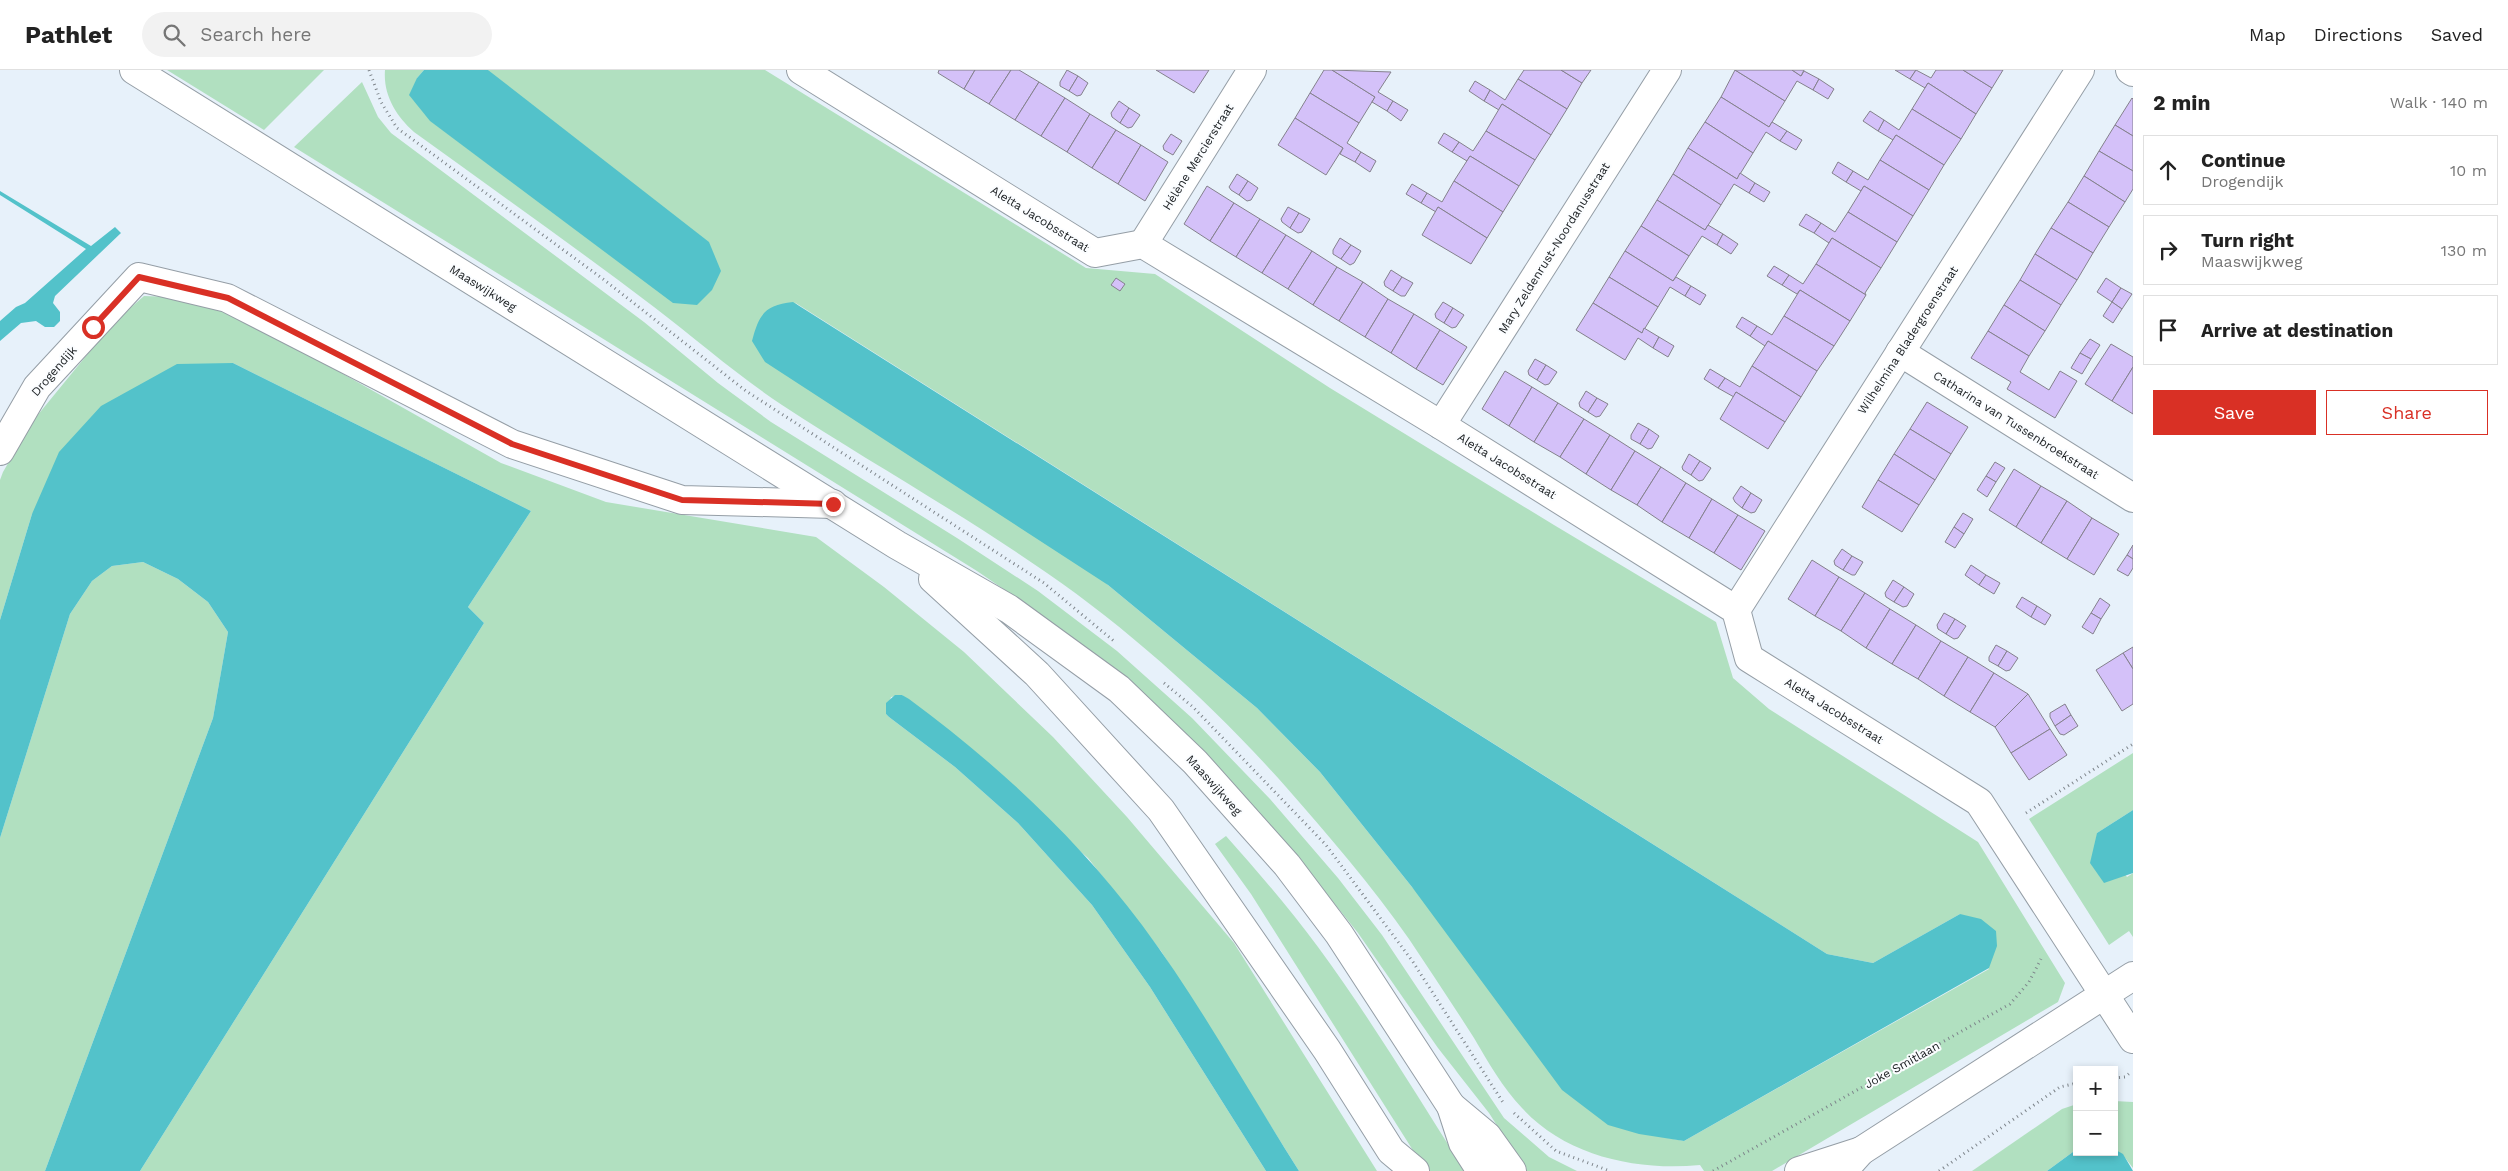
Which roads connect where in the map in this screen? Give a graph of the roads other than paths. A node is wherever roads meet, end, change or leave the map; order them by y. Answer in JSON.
{"nodes":[{"id":1,"x":134,"y":70,"type":"edge"},
{"id":2,"x":801,"y":70,"type":"edge"},
{"id":3,"x":1252,"y":70,"type":"edge"},
{"id":4,"x":1667,"y":70,"type":"edge"},
{"id":5,"x":2080,"y":70,"type":"edge"},
{"id":6,"x":1144,"y":244,"type":"junction"},
{"id":7,"x":1900,"y":352,"type":"junction"},
{"id":8,"x":1441,"y":425,"type":"junction"},
{"id":9,"x":0,"y":451,"type":"edge"},
{"id":10,"x":2133,"y":498,"type":"edge"},
{"id":11,"x":833,"y":504,"type":"junction"},
{"id":12,"x":897,"y":545,"type":"junction"},
{"id":13,"x":1736,"y":610,"type":"junction"},
{"id":14,"x":2132,"y":978,"type":"edge"},
{"id":15,"x":2106,"y":994,"type":"junction"},
{"id":16,"x":2133,"y":1039,"type":"edge"},
{"id":17,"x":1451,"y":1106,"type":"junction"},
{"id":18,"x":1861,"y":1151,"type":"junction"},
{"id":19,"x":1392,"y":1161,"type":"edge"},
{"id":20,"x":1415,"y":1171,"type":"edge"},
{"id":21,"x":1481,"y":1171,"type":"edge"},
{"id":22,"x":1512,"y":1171,"type":"edge"},
{"id":23,"x":1799,"y":1171,"type":"edge"},
{"id":24,"x":1843,"y":1171,"type":"edge"}],
"edges":[{"from":1,"to":11,"type":"street","name":"Maaswijkweg"},
{"from":2,"to":6,"type":"street","name":"Aletta Jacobsstraat"},
{"from":3,"to":6,"type":"street","name":"Hélène Mercierstraat"},
{"from":4,"to":8,"type":"street","name":"Mary Zeldenrust-Noordanusstraat"},
{"from":5,"to":7,"type":"street","name":"Wilhelmina Bladergroenstraat"},
{"from":6,"to":8,"type":"street","name":"Aletta Jacobsstraat"},
{"from":7,"to":10,"type":"street","name":"Catharina van Tussenbroekstraat"},
{"from":7,"to":13,"type":"street","name":"Wilhelmina Bladergroenstraat"},
{"from":8,"to":13,"type":"street","name":"Aletta Jacobsstraat"},
{"from":9,"to":11,"type":"street","name":"Drogendijk"},
{"from":11,"to":12,"type":"street","name":"Maaswijkweg"},
{"from":12,"to":17,"type":"street","name":"Maaswijkweg"},
{"from":12,"to":19,"type":"street","name":"Maaswijkweg"},
{"from":13,"to":15,"type":"street","name":"Aletta Jacobsstraat"},
{"from":14,"to":15,"type":"street"},
{"from":15,"to":16,"type":"street","name":"Aletta Jacobsstraat"},
{"from":15,"to":18,"type":"street"},
{"from":17,"to":21,"type":"street","name":"Maaswijkweg"},
{"from":17,"to":22,"type":"street","name":"Maaswijkweg"},
{"from":18,"to":23,"type":"street"},
{"from":18,"to":24,"type":"street"},
{"from":19,"to":20,"type":"street","name":"Maaswijkweg"}]}
